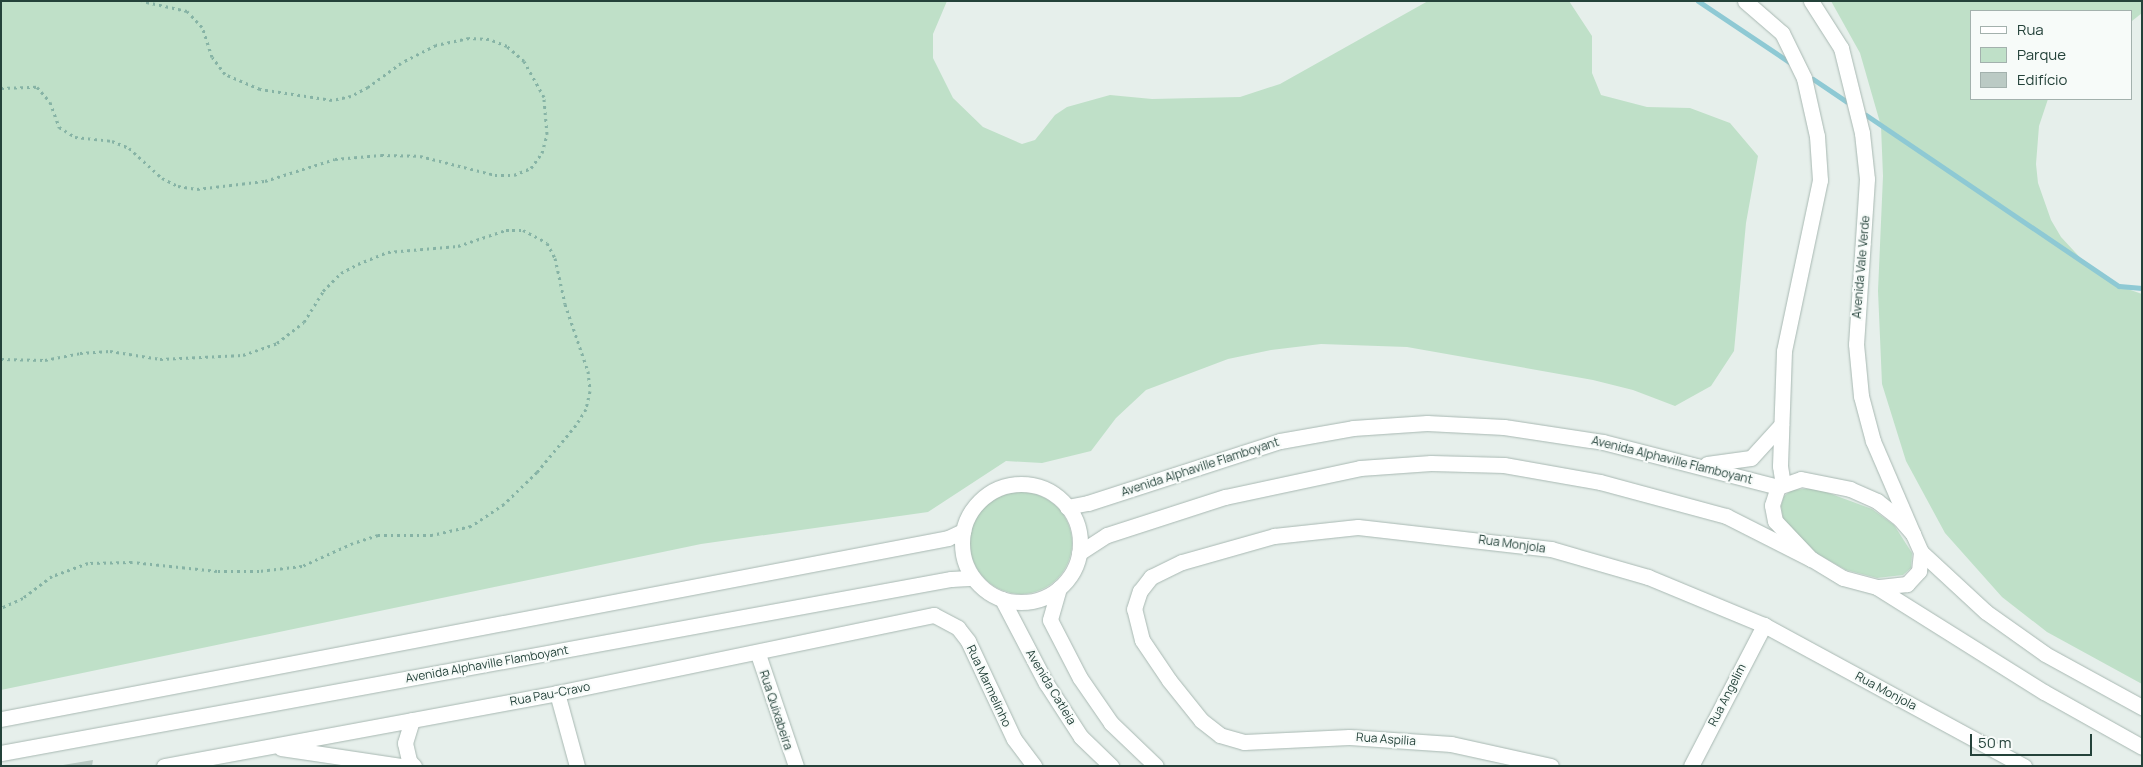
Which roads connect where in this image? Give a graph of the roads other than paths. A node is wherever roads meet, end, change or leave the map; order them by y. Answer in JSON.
{"nodes":[{"id":1,"x":1745,"y":1,"type":"edge"},
{"id":2,"x":1811,"y":1,"type":"edge"},
{"id":3,"x":1781,"y":425,"type":"junction"},
{"id":4,"x":1695,"y":465,"type":"junction"},
{"id":5,"x":1780,"y":485,"type":"junction"},
{"id":6,"x":1067,"y":507,"type":"junction"},
{"id":7,"x":963,"y":531,"type":"junction"},
{"id":8,"x":1913,"y":534,"type":"junction"},
{"id":9,"x":1921,"y":552,"type":"junction"},
{"id":10,"x":1079,"y":553,"type":"junction"},
{"id":11,"x":1812,"y":559,"type":"junction"},
{"id":12,"x":973,"y":578,"type":"junction"},
{"id":13,"x":1876,"y":587,"type":"junction"},
{"id":14,"x":1059,"y":588,"type":"junction"},
{"id":15,"x":1002,"y":599,"type":"junction"},
{"id":16,"x":934,"y":616,"type":"joint"},
{"id":17,"x":1764,"y":625,"type":"junction"},
{"id":18,"x":758,"y":654,"type":"junction"},
{"id":19,"x":557,"y":693,"type":"junction"},
{"id":20,"x":2142,"y":707,"type":"edge"},
{"id":21,"x":1,"y":719,"type":"edge"},
{"id":22,"x":412,"y":720,"type":"junction"},
{"id":23,"x":1220,"y":735,"type":"joint"},
{"id":24,"x":275,"y":747,"type":"junction"},
{"id":25,"x":2142,"y":747,"type":"edge"},
{"id":26,"x":1,"y":753,"type":"edge"},
{"id":27,"x":1504,"y":760,"type":"edge"},
{"id":28,"x":164,"y":766,"type":"edge"},
{"id":29,"x":401,"y":766,"type":"edge"},
{"id":30,"x":414,"y":766,"type":"edge"},
{"id":31,"x":577,"y":766,"type":"edge"},
{"id":32,"x":796,"y":766,"type":"edge"},
{"id":33,"x":1034,"y":766,"type":"edge"},
{"id":34,"x":1111,"y":766,"type":"edge"},
{"id":35,"x":1156,"y":766,"type":"edge"},
{"id":36,"x":1550,"y":766,"type":"edge"},
{"id":37,"x":1691,"y":766,"type":"edge"},
{"id":38,"x":2024,"y":766,"type":"edge"}],
"edges":[{"from":1,"to":3,"type":"street"},
{"from":2,"to":8,"type":"street","name":"Avenida Vale Verde"},
{"from":3,"to":4,"type":"street"},
{"from":3,"to":5,"type":"street"},
{"from":4,"to":5,"type":"street","name":"Avenida Alphaville Flamboyant"},
{"from":4,"to":6,"type":"street","name":"Avenida Alphaville Flamboyant"},
{"from":5,"to":8,"type":"street"},
{"from":5,"to":11,"type":"street"},
{"from":6,"to":7,"type":"street"},
{"from":6,"to":10,"type":"street"},
{"from":7,"to":12,"type":"street"},
{"from":7,"to":21,"type":"street"},
{"from":8,"to":9,"type":"street","name":"Avenida Vale Verde"},
{"from":9,"to":13,"type":"street"},
{"from":9,"to":20,"type":"street"},
{"from":10,"to":11,"type":"street"},
{"from":10,"to":14,"type":"street"},
{"from":11,"to":13,"type":"street"},
{"from":12,"to":15,"type":"street"},
{"from":12,"to":26,"type":"street","name":"Avenida Alphaville Flamboyant"},
{"from":13,"to":25,"type":"street"},
{"from":14,"to":15,"type":"street"},
{"from":14,"to":35,"type":"street"},
{"from":15,"to":34,"type":"street","name":"Avenida Catleia"},
{"from":16,"to":18,"type":"street","name":"Rua Pau-Cravo"},
{"from":16,"to":33,"type":"street","name":"Rua Marmelinho"},
{"from":17,"to":23,"type":"street","name":"Rua Monjola"},
{"from":17,"to":37,"type":"street","name":"Rua Angelim"},
{"from":17,"to":38,"type":"street","name":"Rua Monjola"},
{"from":18,"to":19,"type":"street","name":"Rua Pau-Cravo"},
{"from":18,"to":32,"type":"street","name":"Rua Quixabeira"},
{"from":19,"to":22,"type":"street","name":"Rua Pau-Cravo"},
{"from":19,"to":31,"type":"street"},
{"from":22,"to":24,"type":"street","name":"Rua Pau-Cravo"},
{"from":22,"to":30,"type":"street"},
{"from":23,"to":27,"type":"street","name":"Rua Aspilia"},
{"from":24,"to":28,"type":"street","name":"Rua Pau-Cravo"},
{"from":24,"to":29,"type":"street"},
{"from":27,"to":36,"type":"street","name":"Rua Aspilia"}]}
